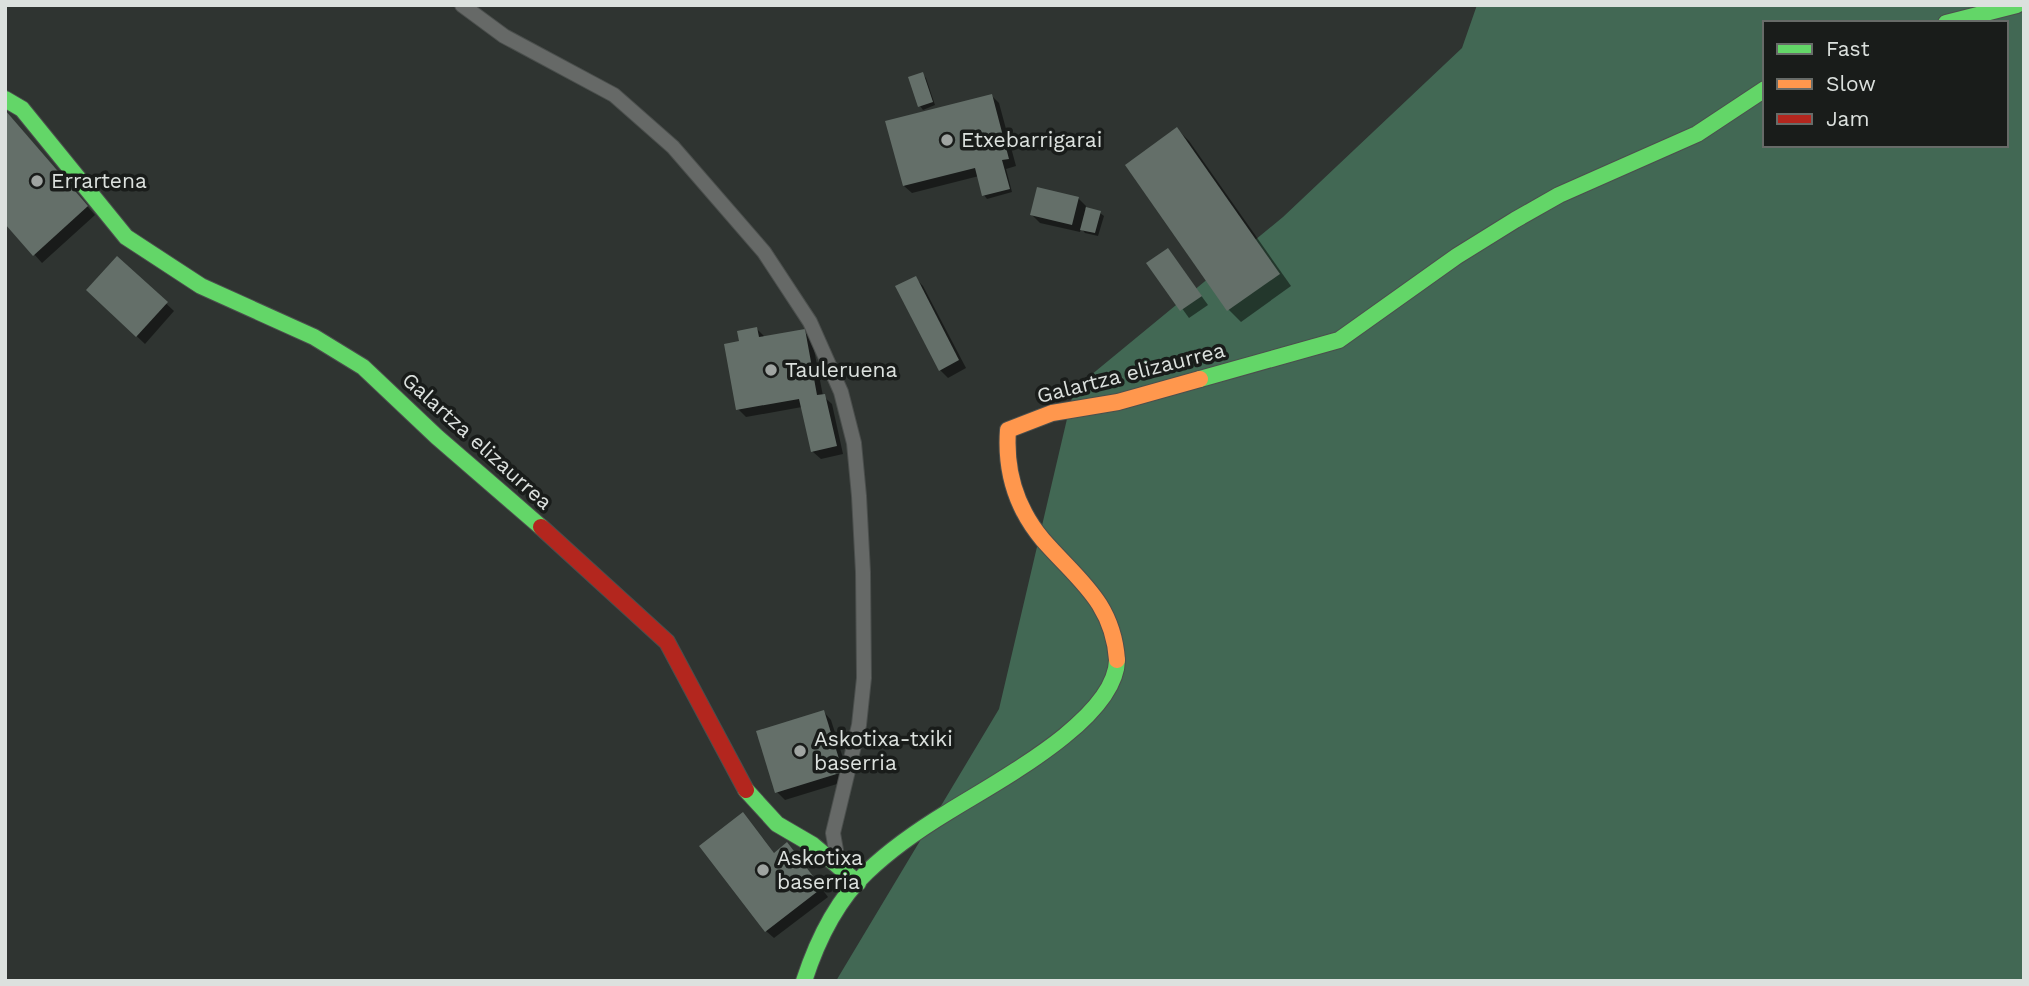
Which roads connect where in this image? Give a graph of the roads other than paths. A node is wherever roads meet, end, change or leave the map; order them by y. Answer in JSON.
{"nodes":[{"id":1,"x":462,"y":5,"type":"edge"},
{"id":2,"x":2017,"y":5,"type":"edge"},
{"id":3,"x":1954,"y":21,"type":"edge"},
{"id":4,"x":1763,"y":90,"type":"edge"},
{"id":5,"x":5,"y":99,"type":"edge"},
{"id":6,"x":858,"y":883,"type":"junction"},
{"id":7,"x":804,"y":981,"type":"edge"}],
"edges":[{"from":1,"to":6,"type":"lane"},
{"from":2,"to":3,"type":"street"},
{"from":4,"to":6,"type":"street","name":"Galartza elizaurrea"},
{"from":5,"to":6,"type":"street","name":"Galartza elizaurrea"},
{"from":6,"to":7,"type":"street","name":"Galartza elizaurrea"}]}
